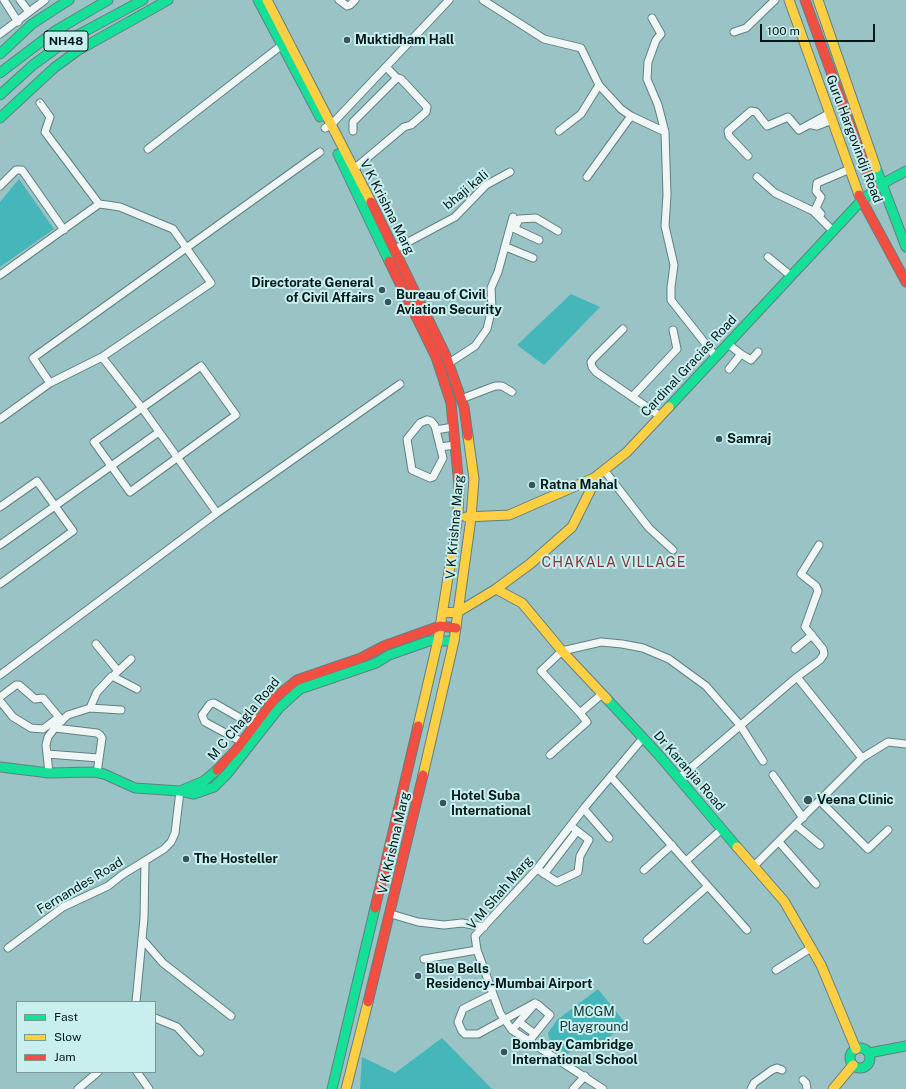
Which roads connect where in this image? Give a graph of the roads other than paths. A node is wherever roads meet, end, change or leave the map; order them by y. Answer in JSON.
{"nodes":[{"id":1,"x":4,"y":0,"type":"edge"},
{"id":2,"x":20,"y":0,"type":"edge"},
{"id":3,"x":45,"y":0,"type":"edge"},
{"id":4,"x":69,"y":0,"type":"edge"},
{"id":5,"x":108,"y":0,"type":"edge"},
{"id":6,"x":142,"y":0,"type":"edge"},
{"id":7,"x":168,"y":0,"type":"edge"},
{"id":8,"x":258,"y":0,"type":"edge"},
{"id":9,"x":267,"y":0,"type":"edge"},
{"id":10,"x":339,"y":0,"type":"edge"},
{"id":11,"x":355,"y":0,"type":"edge"},
{"id":12,"x":449,"y":0,"type":"edge"},
{"id":13,"x":483,"y":0,"type":"edge"},
{"id":14,"x":775,"y":0,"type":"edge"},
{"id":15,"x":789,"y":0,"type":"edge"},
{"id":16,"x":805,"y":0,"type":"edge"},
{"id":17,"x":818,"y":0,"type":"edge"},
{"id":18,"x":29,"y":12,"type":"junction"},
{"id":19,"x":652,"y":18,"type":"dead end"},
{"id":20,"x":18,"y":21,"type":"junction"},
{"id":21,"x":734,"y":32,"type":"dead end"},
{"id":22,"x":0,"y":34,"type":"edge"},
{"id":23,"x":282,"y":45,"type":"junction"},
{"id":24,"x":0,"y":54,"type":"edge"},
{"id":25,"x":386,"y":67,"type":"junction"},
{"id":26,"x":0,"y":73,"type":"edge"},
{"id":27,"x":397,"y":78,"type":"junction"},
{"id":28,"x":599,"y":85,"type":"junction"},
{"id":29,"x":0,"y":95,"type":"edge"},
{"id":30,"x":40,"y":103,"type":"dead end"},
{"id":31,"x":631,"y":116,"type":"junction"},
{"id":32,"x":831,"y":117,"type":"junction"},
{"id":33,"x":0,"y":118,"type":"edge"},
{"id":34,"x":328,"y":126,"type":"junction"},
{"id":35,"x":353,"y":131,"type":"dead end"},
{"id":36,"x":559,"y":131,"type":"dead end"},
{"id":37,"x":665,"y":132,"type":"junction"},
{"id":38,"x":148,"y":149,"type":"dead end"},
{"id":39,"x":320,"y":152,"type":"dead end"},
{"id":40,"x":748,"y":156,"type":"dead end"},
{"id":41,"x":354,"y":169,"type":"junction"},
{"id":42,"x":850,"y":169,"type":"junction"},
{"id":43,"x":906,"y":171,"type":"edge"},
{"id":44,"x":510,"y":172,"type":"dead end"},
{"id":45,"x":587,"y":177,"type":"dead end"},
{"id":46,"x":758,"y":177,"type":"dead end"},
{"id":47,"x":882,"y":184,"type":"junction"},
{"id":48,"x":0,"y":186,"type":"edge"},
{"id":49,"x":874,"y":191,"type":"junction"},
{"id":50,"x":861,"y":201,"type":"junction"},
{"id":51,"x":99,"y":204,"type":"junction"},
{"id":52,"x":514,"y":224,"type":"junction"},
{"id":53,"x":64,"y":230,"type":"junction"},
{"id":54,"x":834,"y":230,"type":"junction"},
{"id":55,"x":558,"y":231,"type":"dead end"},
{"id":56,"x":539,"y":240,"type":"dead end"},
{"id":57,"x":506,"y":247,"type":"junction"},
{"id":58,"x":906,"y":247,"type":"edge"},
{"id":59,"x":187,"y":248,"type":"junction"},
{"id":60,"x":395,"y":249,"type":"junction"},
{"id":61,"x":768,"y":257,"type":"dead end"},
{"id":62,"x":533,"y":258,"type":"dead end"},
{"id":63,"x":0,"y":275,"type":"edge"},
{"id":64,"x":791,"y":276,"type":"junction"},
{"id":65,"x":906,"y":282,"type":"edge"},
{"id":66,"x":623,"y":329,"type":"dead end"},
{"id":67,"x":672,"y":330,"type":"dead end"},
{"id":68,"x":728,"y":344,"type":"junction"},
{"id":69,"x":758,"y":352,"type":"dead end"},
{"id":70,"x":741,"y":354,"type":"junction"},
{"id":71,"x":102,"y":356,"type":"junction"},
{"id":72,"x":716,"y":357,"type":"junction"},
{"id":73,"x":449,"y":363,"type":"junction"},
{"id":74,"x":729,"y":369,"type":"dead end"},
{"id":75,"x":50,"y":383,"type":"junction"},
{"id":76,"x":400,"y":384,"type":"dead end"},
{"id":77,"x":512,"y":392,"type":"dead end"},
{"id":78,"x":632,"y":396,"type":"junction"},
{"id":79,"x":461,"y":399,"type":"junction"},
{"id":80,"x":142,"y":408,"type":"junction"},
{"id":81,"x":660,"y":416,"type":"junction"},
{"id":82,"x":0,"y":419,"type":"edge"},
{"id":83,"x":453,"y":427,"type":"junction"},
{"id":84,"x":436,"y":430,"type":"junction"},
{"id":85,"x":159,"y":432,"type":"junction"},
{"id":86,"x":455,"y":445,"type":"junction"},
{"id":87,"x":440,"y":447,"type":"junction"},
{"id":88,"x":177,"y":458,"type":"junction"},
{"id":89,"x":111,"y":466,"type":"junction"},
{"id":90,"x":601,"y":473,"type":"junction"},
{"id":91,"x":55,"y":506,"type":"junction"},
{"id":92,"x":0,"y":507,"type":"edge"},
{"id":93,"x":217,"y":514,"type":"junction"},
{"id":94,"x":458,"y":515,"type":"junction"},
{"id":95,"x":471,"y":518,"type":"junction"},
{"id":96,"x":0,"y":545,"type":"edge"},
{"id":97,"x":819,"y":545,"type":"dead end"},
{"id":98,"x":673,"y":550,"type":"dead end"},
{"id":99,"x":0,"y":584,"type":"edge"},
{"id":100,"x":496,"y":589,"type":"junction"},
{"id":101,"x":458,"y":612,"type":"junction"},
{"id":102,"x":442,"y":613,"type":"junction"},
{"id":103,"x":440,"y":626,"type":"junction"},
{"id":104,"x":456,"y":628,"type":"junction"},
{"id":105,"x":812,"y":635,"type":"junction"},
{"id":106,"x":438,"y":640,"type":"junction"},
{"id":107,"x":454,"y":641,"type":"junction"},
{"id":108,"x":96,"y":644,"type":"dead end"},
{"id":109,"x":794,"y":649,"type":"dead end"},
{"id":110,"x":562,"y":651,"type":"junction"},
{"id":111,"x":131,"y":659,"type":"dead end"},
{"id":112,"x":118,"y":671,"type":"junction"},
{"id":113,"x":0,"y":674,"type":"edge"},
{"id":114,"x":310,"y":674,"type":"junction"},
{"id":115,"x":112,"y":676,"type":"junction"},
{"id":116,"x":798,"y":677,"type":"junction"},
{"id":117,"x":314,"y":684,"type":"junction"},
{"id":118,"x":289,"y":685,"type":"junction"},
{"id":119,"x":137,"y":689,"type":"dead end"},
{"id":120,"x":293,"y":694,"type":"junction"},
{"id":121,"x":602,"y":694,"type":"junction"},
{"id":122,"x":0,"y":698,"type":"edge"},
{"id":123,"x":0,"y":701,"type":"edge"},
{"id":124,"x":90,"y":708,"type":"junction"},
{"id":125,"x":122,"y":710,"type":"dead end"},
{"id":126,"x":580,"y":713,"type":"junction"},
{"id":127,"x":61,"y":719,"type":"junction"},
{"id":128,"x":254,"y":721,"type":"junction"},
{"id":129,"x":740,"y":725,"type":"junction"},
{"id":130,"x":55,"y":728,"type":"junction"},
{"id":131,"x":248,"y":738,"type":"junction"},
{"id":132,"x":643,"y":738,"type":"junction"},
{"id":133,"x":906,"y":744,"type":"edge"},
{"id":134,"x":47,"y":754,"type":"junction"},
{"id":135,"x":550,"y":755,"type":"dead end"},
{"id":136,"x":99,"y":758,"type":"junction"},
{"id":137,"x":862,"y":758,"type":"junction"},
{"id":138,"x":763,"y":761,"type":"dead end"},
{"id":139,"x":0,"y":767,"type":"edge"},
{"id":140,"x":97,"y":773,"type":"junction"},
{"id":141,"x":49,"y":774,"type":"junction"},
{"id":142,"x":773,"y":775,"type":"dead end"},
{"id":143,"x":611,"y":777,"type":"junction"},
{"id":144,"x":678,"y":778,"type":"junction"},
{"id":145,"x":180,"y":791,"type":"junction"},
{"id":146,"x":820,"y":801,"type":"junction"},
{"id":147,"x":584,"y":809,"type":"junction"},
{"id":148,"x":803,"y":818,"type":"junction"},
{"id":149,"x":796,"y":825,"type":"junction"},
{"id":150,"x":574,"y":829,"type":"junction"},
{"id":151,"x":722,"y":829,"type":"junction"},
{"id":152,"x":888,"y":830,"type":"dead end"},
{"id":153,"x":609,"y":838,"type":"dead end"},
{"id":154,"x":779,"y":842,"type":"junction"},
{"id":155,"x":672,"y":845,"type":"junction"},
{"id":156,"x":820,"y":845,"type":"dead end"},
{"id":157,"x":555,"y":846,"type":"junction"},
{"id":158,"x":562,"y":851,"type":"junction"},
{"id":159,"x":145,"y":861,"type":"junction"},
{"id":160,"x":686,"y":861,"type":"junction"},
{"id":161,"x":754,"y":866,"type":"junction"},
{"id":162,"x":537,"y":869,"type":"junction"},
{"id":163,"x":644,"y":870,"type":"dead end"},
{"id":164,"x":544,"y":874,"type":"junction"},
{"id":165,"x":816,"y":884,"type":"dead end"},
{"id":166,"x":708,"y":886,"type":"junction"},
{"id":167,"x":391,"y":914,"type":"junction"},
{"id":168,"x":484,"y":927,"type":"junction"},
{"id":169,"x":747,"y":930,"type":"dead end"},
{"id":170,"x":142,"y":939,"type":"junction"},
{"id":171,"x":647,"y":940,"type":"dead end"},
{"id":172,"x":8,"y":948,"type":"dead end"},
{"id":173,"x":811,"y":948,"type":"junction"},
{"id":174,"x":476,"y":950,"type":"junction"},
{"id":175,"x":424,"y":959,"type":"dead end"},
{"id":176,"x":776,"y":970,"type":"dead end"},
{"id":177,"x":493,"y":994,"type":"junction"},
{"id":178,"x":136,"y":1001,"type":"edge"},
{"id":179,"x":535,"y":1003,"type":"dead end"},
{"id":180,"x":231,"y":1016,"type":"dead end"},
{"id":181,"x":156,"y":1018,"type":"edge"},
{"id":182,"x":504,"y":1020,"type":"junction"},
{"id":183,"x":519,"y":1022,"type":"junction"},
{"id":184,"x":512,"y":1030,"type":"junction"},
{"id":185,"x":535,"y":1034,"type":"junction"},
{"id":186,"x":529,"y":1041,"type":"junction"},
{"id":187,"x":906,"y":1046,"type":"edge"},
{"id":188,"x":856,"y":1049,"type":"junction"},
{"id":189,"x":200,"y":1052,"type":"dead end"},
{"id":190,"x":906,"y":1052,"type":"edge"},
{"id":191,"x":869,"y":1057,"type":"junction"},
{"id":192,"x":853,"y":1065,"type":"junction"},
{"id":193,"x":782,"y":1070,"type":"dead end"},
{"id":194,"x":97,"y":1073,"type":"edge"},
{"id":195,"x":138,"y":1073,"type":"edge"},
{"id":196,"x":585,"y":1076,"type":"junction"},
{"id":197,"x":803,"y":1080,"type":"dead end"},
{"id":198,"x":78,"y":1089,"type":"edge"},
{"id":199,"x":149,"y":1089,"type":"edge"},
{"id":200,"x":332,"y":1089,"type":"edge"},
{"id":201,"x":346,"y":1089,"type":"edge"},
{"id":202,"x":573,"y":1089,"type":"edge"},
{"id":203,"x":603,"y":1089,"type":"edge"},
{"id":204,"x":751,"y":1089,"type":"edge"},
{"id":205,"x":807,"y":1089,"type":"edge"},
{"id":206,"x":833,"y":1089,"type":"edge"}],
"edges":[{"from":1,"to":20,"type":"street"},
{"from":2,"to":18,"type":"street"},
{"from":3,"to":18,"type":"street"},
{"from":4,"to":24,"type":"main road"},
{"from":5,"to":26,"type":"main road","number":"NH48"},
{"from":6,"to":29,"type":"main road","number":"NH48"},
{"from":7,"to":33,"type":"main road"},
{"from":8,"to":23,"type":"main road","name":"V K Krishna Marg"},
{"from":9,"to":34,"type":"main road","name":"V K Krishna Marg"},
{"from":10,"to":11,"type":"street"},
{"from":12,"to":25,"type":"street"},
{"from":13,"to":28,"type":"street"},
{"from":14,"to":21,"type":"street"},
{"from":15,"to":32,"type":"main road","name":"Guru Hargovindji Road"},
{"from":16,"to":49,"type":"main road"},
{"from":17,"to":47,"type":"main road","name":"Guru Hargovindji Road"},
{"from":18,"to":20,"type":"street"},
{"from":19,"to":37,"type":"street"},
{"from":20,"to":22,"type":"street"},
{"from":23,"to":34,"type":"main road","name":"V K Krishna Marg"},
{"from":23,"to":38,"type":"street"},
{"from":25,"to":27,"type":"street"},
{"from":25,"to":34,"type":"street"},
{"from":27,"to":35,"type":"street"},
{"from":27,"to":41,"type":"street"},
{"from":28,"to":31,"type":"street"},
{"from":28,"to":36,"type":"street"},
{"from":30,"to":51,"type":"street"},
{"from":31,"to":37,"type":"street"},
{"from":31,"to":45,"type":"street"},
{"from":32,"to":40,"type":"street"},
{"from":32,"to":42,"type":"main road","name":"Guru Hargovindji Road"},
{"from":34,"to":41,"type":"main road","name":"V K Krishna Marg"},
{"from":34,"to":83,"type":"main road","name":"V K Krishna Marg"},
{"from":37,"to":72,"type":"street"},
{"from":39,"to":59,"type":"street"},
{"from":41,"to":60,"type":"main road","name":"V K Krishna Marg"},
{"from":42,"to":50,"type":"main road","name":"Guru Hargovindji Road"},
{"from":42,"to":54,"type":"street"},
{"from":43,"to":47,"type":"main road","name":"Cardinal Gracias Road"},
{"from":44,"to":60,"type":"street","name":"bhaji kali"},
{"from":46,"to":54,"type":"street"},
{"from":47,"to":49,"type":"main road","name":"Cardinal Gracias Road"},
{"from":47,"to":58,"type":"main road","name":"Guru Hargovindji Road"},
{"from":48,"to":53,"type":"street"},
{"from":49,"to":50,"type":"main road","name":"Cardinal Gracias Road"},
{"from":50,"to":54,"type":"main road","name":"Cardinal Gracias Road"},
{"from":50,"to":65,"type":"main road","name":"Guru Hargovindji Road"},
{"from":51,"to":53,"type":"street"},
{"from":51,"to":59,"type":"street"},
{"from":52,"to":55,"type":"street"},
{"from":52,"to":56,"type":"street"},
{"from":52,"to":57,"type":"street"},
{"from":53,"to":63,"type":"street"},
{"from":54,"to":64,"type":"main road","name":"Cardinal Gracias Road"},
{"from":57,"to":62,"type":"street"},
{"from":57,"to":73,"type":"street"},
{"from":59,"to":71,"type":"street"},
{"from":59,"to":75,"type":"street"},
{"from":60,"to":73,"type":"main road","name":"V K Krishna Marg"},
{"from":61,"to":64,"type":"street"},
{"from":64,"to":68,"type":"main road","name":"Cardinal Gracias Road"},
{"from":66,"to":78,"type":"street"},
{"from":67,"to":78,"type":"street"},
{"from":68,"to":70,"type":"street"},
{"from":68,"to":72,"type":"main road","name":"Cardinal Gracias Road"},
{"from":69,"to":70,"type":"street"},
{"from":70,"to":74,"type":"street"},
{"from":71,"to":75,"type":"street"},
{"from":71,"to":80,"type":"street"},
{"from":72,"to":81,"type":"main road","name":"Cardinal Gracias Road"},
{"from":73,"to":79,"type":"main road","name":"V K Krishna Marg"},
{"from":75,"to":82,"type":"street"},
{"from":76,"to":93,"type":"street"},
{"from":77,"to":79,"type":"street"},
{"from":78,"to":81,"type":"street"},
{"from":79,"to":95,"type":"main road","name":"V K Krishna Marg"},
{"from":80,"to":85,"type":"street"},
{"from":80,"to":88,"type":"street"},
{"from":80,"to":89,"type":"street"},
{"from":81,"to":90,"type":"main road","name":"Cardinal Gracias Road"},
{"from":83,"to":84,"type":"street"},
{"from":83,"to":86,"type":"main road","name":"V K Krishna Marg"},
{"from":84,"to":87,"type":"street"},
{"from":84,"to":87,"type":"street"},
{"from":85,"to":88,"type":"street"},
{"from":85,"to":89,"type":"street"},
{"from":86,"to":87,"type":"street"},
{"from":86,"to":94,"type":"main road","name":"V K Krishna Marg"},
{"from":88,"to":89,"type":"street"},
{"from":88,"to":93,"type":"street"},
{"from":89,"to":91,"type":"street"},
{"from":90,"to":95,"type":"main road","name":"Cardinal Gracias Road"},
{"from":90,"to":98,"type":"street"},
{"from":90,"to":100,"type":"main road"},
{"from":91,"to":92,"type":"street"},
{"from":91,"to":96,"type":"street"},
{"from":91,"to":99,"type":"street"},
{"from":93,"to":113,"type":"street"},
{"from":94,"to":95,"type":"main road","name":"Cardinal Gracias Road"},
{"from":94,"to":102,"type":"main road","name":"V K Krishna Marg"},
{"from":95,"to":101,"type":"main road","name":"V K Krishna Marg"},
{"from":97,"to":105,"type":"street"},
{"from":100,"to":101,"type":"main road"},
{"from":100,"to":110,"type":"main road","name":"Dr Karanjia Road"},
{"from":101,"to":102,"type":"main road"},
{"from":101,"to":104,"type":"main road","name":"V K Krishna Marg"},
{"from":102,"to":103,"type":"main road","name":"V K Krishna Marg"},
{"from":103,"to":104,"type":"main road","name":"M C Chagla Road"},
{"from":103,"to":106,"type":"main road","name":"V K Krishna Marg"},
{"from":103,"to":114,"type":"main road","name":"M C Chagla Road"},
{"from":104,"to":107,"type":"main road","name":"V K Krishna Marg"},
{"from":105,"to":109,"type":"street"},
{"from":105,"to":116,"type":"street"},
{"from":106,"to":107,"type":"main road"},
{"from":106,"to":117,"type":"main road"},
{"from":106,"to":200,"type":"main road","name":"V K Krishna Marg"},
{"from":107,"to":167,"type":"main road","name":"V K Krishna Marg"},
{"from":108,"to":112,"type":"street"},
{"from":110,"to":121,"type":"main road","name":"Dr Karanjia Road"},
{"from":110,"to":126,"type":"street"},
{"from":110,"to":129,"type":"street"},
{"from":111,"to":112,"type":"street"},
{"from":112,"to":115,"type":"street"},
{"from":114,"to":117,"type":"main road"},
{"from":114,"to":118,"type":"main road","name":"M C Chagla Road"},
{"from":115,"to":119,"type":"street"},
{"from":115,"to":124,"type":"street"},
{"from":116,"to":129,"type":"street"},
{"from":116,"to":137,"type":"street"},
{"from":117,"to":120,"type":"main road"},
{"from":118,"to":120,"type":"main road"},
{"from":118,"to":128,"type":"main road","name":"M C Chagla Road"},
{"from":120,"to":131,"type":"main road"},
{"from":121,"to":126,"type":"street"},
{"from":121,"to":132,"type":"main road","name":"Dr Karanjia Road"},
{"from":122,"to":127,"type":"street"},
{"from":123,"to":127,"type":"street"},
{"from":124,"to":125,"type":"street"},
{"from":124,"to":127,"type":"street"},
{"from":126,"to":135,"type":"street"},
{"from":127,"to":130,"type":"street"},
{"from":128,"to":131,"type":"main road","name":"M C Chagla Road"},
{"from":128,"to":131,"type":"street"},
{"from":129,"to":138,"type":"street"},
{"from":129,"to":144,"type":"street"},
{"from":130,"to":134,"type":"street"},
{"from":130,"to":136,"type":"street"},
{"from":131,"to":145,"type":"main road","name":"M C Chagla Road"},
{"from":132,"to":143,"type":"street","name":"V M Shah Marg"},
{"from":132,"to":144,"type":"main road","name":"Dr Karanjia Road"},
{"from":133,"to":137,"type":"street"},
{"from":134,"to":136,"type":"street"},
{"from":134,"to":141,"type":"street"},
{"from":136,"to":140,"type":"street"},
{"from":137,"to":146,"type":"street"},
{"from":139,"to":141,"type":"main road","name":"M C Chagla Road"},
{"from":140,"to":141,"type":"main road","name":"M C Chagla Road"},
{"from":140,"to":145,"type":"main road","name":"M C Chagla Road"},
{"from":142,"to":148,"type":"street"},
{"from":143,"to":147,"type":"street","name":"V M Shah Marg"},
{"from":143,"to":155,"type":"street"},
{"from":144,"to":151,"type":"main road","name":"Dr Karanjia Road"},
{"from":145,"to":159,"type":"street","name":"Fernandes Road"},
{"from":146,"to":148,"type":"street"},
{"from":146,"to":152,"type":"street"},
{"from":147,"to":150,"type":"street","name":"V M Shah Marg"},
{"from":147,"to":153,"type":"street"},
{"from":148,"to":149,"type":"street"},
{"from":149,"to":154,"type":"street"},
{"from":149,"to":156,"type":"street"},
{"from":150,"to":157,"type":"street","name":"V M Shah Marg"},
{"from":150,"to":158,"type":"street"},
{"from":150,"to":164,"type":"street"},
{"from":151,"to":160,"type":"street"},
{"from":151,"to":161,"type":"main road","name":"Dr Karanjia Road"},
{"from":154,"to":161,"type":"street"},
{"from":154,"to":165,"type":"street"},
{"from":155,"to":160,"type":"street"},
{"from":155,"to":163,"type":"street"},
{"from":157,"to":158,"type":"street"},
{"from":157,"to":162,"type":"street","name":"V M Shah Marg"},
{"from":158,"to":164,"type":"street"},
{"from":159,"to":170,"type":"street"},
{"from":159,"to":172,"type":"street","name":"Fernandes Road"},
{"from":160,"to":166,"type":"street"},
{"from":161,"to":173,"type":"main road","name":"Dr Karanjia Road"},
{"from":162,"to":164,"type":"street"},
{"from":162,"to":168,"type":"street","name":"V M Shah Marg"},
{"from":166,"to":169,"type":"street"},
{"from":166,"to":171,"type":"street"},
{"from":167,"to":168,"type":"street"},
{"from":167,"to":201,"type":"main road","name":"V K Krishna Marg"},
{"from":168,"to":174,"type":"street","name":"V M Shah Marg"},
{"from":170,"to":178,"type":"street"},
{"from":170,"to":180,"type":"street"},
{"from":173,"to":176,"type":"street"},
{"from":173,"to":188,"type":"main road","name":"Dr Karanjia Road"},
{"from":174,"to":175,"type":"street"},
{"from":174,"to":177,"type":"street","name":"V M Shah Marg"},
{"from":177,"to":182,"type":"street","name":"V M Shah Marg"},
{"from":177,"to":182,"type":"street"},
{"from":179,"to":182,"type":"street"},
{"from":181,"to":189,"type":"street"},
{"from":182,"to":184,"type":"street","name":"V M Shah Marg"},
{"from":183,"to":184,"type":"street"},
{"from":183,"to":185,"type":"street"},
{"from":183,"to":185,"type":"street"},
{"from":184,"to":186,"type":"street","name":"V M Shah Marg"},
{"from":185,"to":186,"type":"street"},
{"from":186,"to":196,"type":"street","name":"V M Shah Marg"},
{"from":187,"to":191,"type":"main road"},
{"from":188,"to":191,"type":"main road"},
{"from":188,"to":192,"type":"main road"},
{"from":190,"to":191,"type":"main road"},
{"from":191,"to":192,"type":"main road"},
{"from":192,"to":206,"type":"main road"},
{"from":193,"to":204,"type":"street"},
{"from":194,"to":198,"type":"street"},
{"from":195,"to":199,"type":"street"},
{"from":196,"to":202,"type":"street"},
{"from":196,"to":203,"type":"street","name":"V M Shah Marg"},
{"from":197,"to":205,"type":"street"}]}
